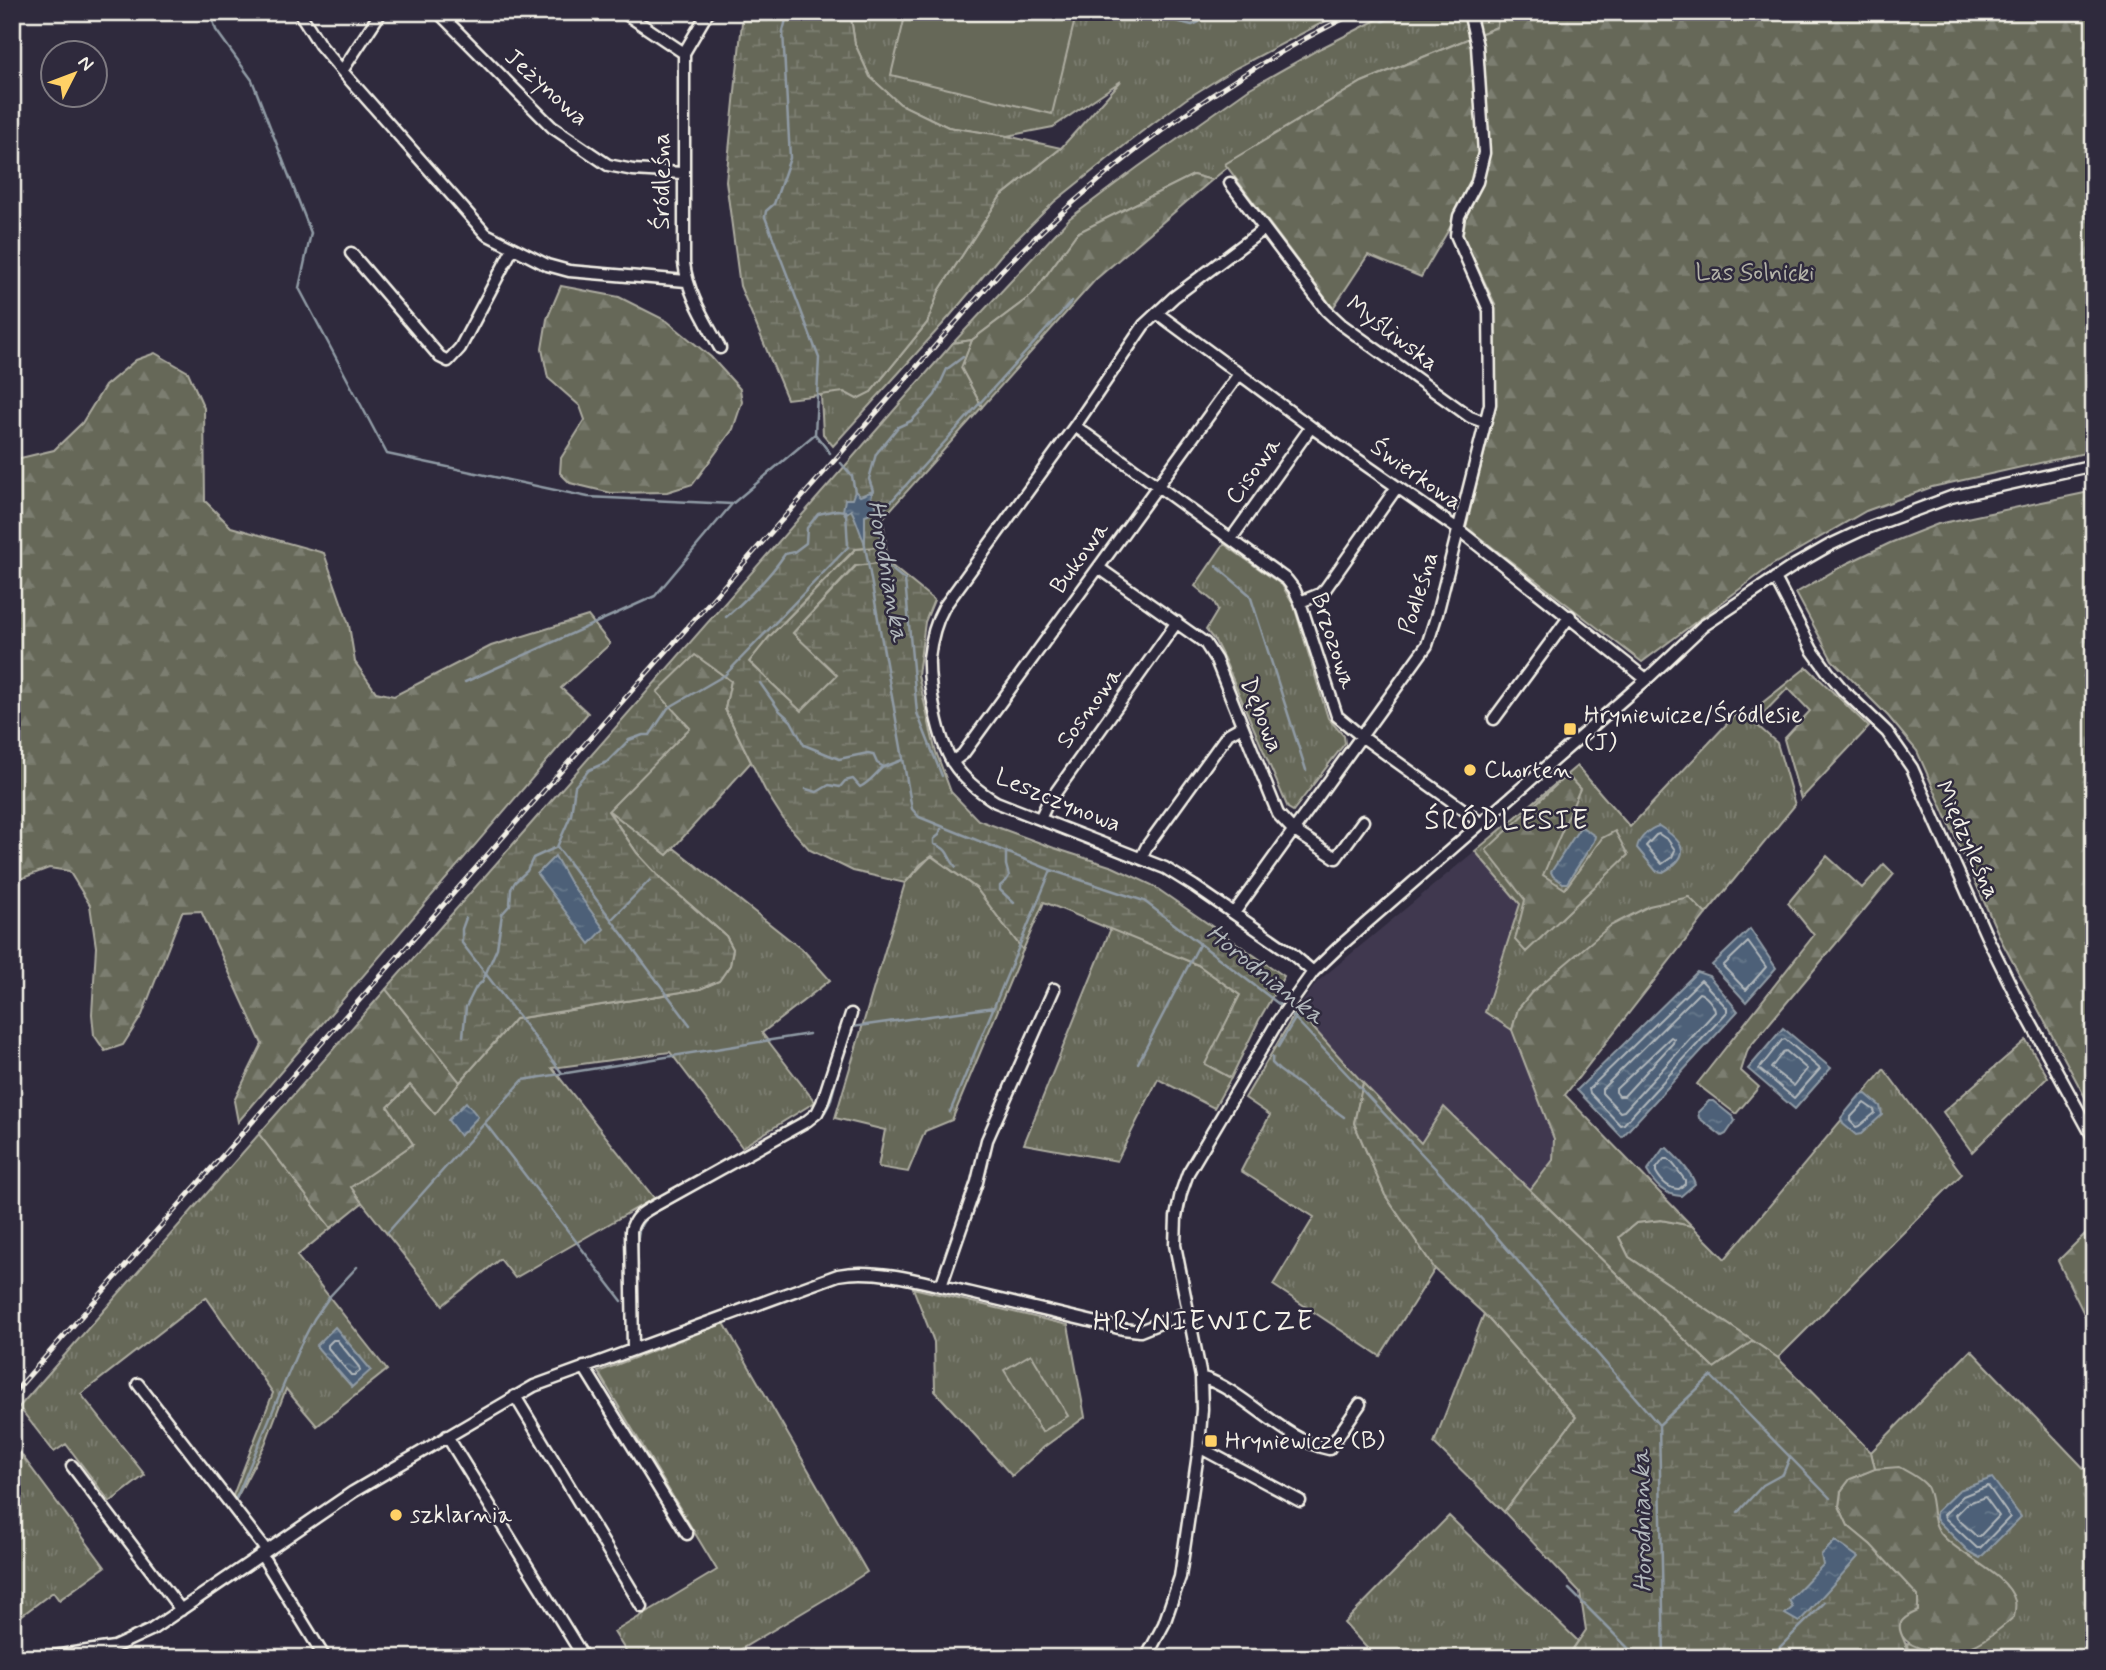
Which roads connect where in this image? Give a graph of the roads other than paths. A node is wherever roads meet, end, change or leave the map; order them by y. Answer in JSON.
{"nodes":[{"id":1,"x":299,"y":12,"type":"edge"},
{"id":2,"x":381,"y":12,"type":"edge"},
{"id":3,"x":438,"y":12,"type":"edge"},
{"id":4,"x":623,"y":12,"type":"edge"},
{"id":5,"x":708,"y":12,"type":"edge"},
{"id":6,"x":1469,"y":12,"type":"edge"},
{"id":7,"x":684,"y":53,"type":"junction"},
{"id":8,"x":342,"y":71,"type":"junction"},
{"id":9,"x":682,"y":173,"type":"junction"},
{"id":10,"x":1230,"y":183,"type":"dead end"},
{"id":11,"x":1264,"y":229,"type":"junction"},
{"id":12,"x":513,"y":248,"type":"junction"},
{"id":13,"x":351,"y":253,"type":"dead end"},
{"id":14,"x":686,"y":281,"type":"junction"},
{"id":15,"x":1157,"y":313,"type":"junction"},
{"id":16,"x":720,"y":348,"type":"dead end"},
{"id":17,"x":1239,"y":374,"type":"junction"},
{"id":18,"x":1484,"y":422,"type":"junction"},
{"id":19,"x":1075,"y":426,"type":"junction"},
{"id":20,"x":1311,"y":427,"type":"junction"},
{"id":21,"x":2094,"y":465,"type":"edge"},
{"id":22,"x":1158,"y":487,"type":"junction"},
{"id":23,"x":1396,"y":487,"type":"junction"},
{"id":24,"x":1459,"y":530,"type":"junction"},
{"id":25,"x":1231,"y":539,"type":"junction"},
{"id":26,"x":1099,"y":568,"type":"junction"},
{"id":27,"x":1775,"y":578,"type":"junction"},
{"id":28,"x":1300,"y":601,"type":"junction"},
{"id":29,"x":1570,"y":616,"type":"junction"},
{"id":30,"x":1177,"y":622,"type":"junction"},
{"id":31,"x":1647,"y":679,"type":"junction"},
{"id":32,"x":1494,"y":719,"type":"dead end"},
{"id":33,"x":1242,"y":726,"type":"junction"},
{"id":34,"x":1361,"y":736,"type":"junction"},
{"id":35,"x":952,"y":762,"type":"junction"},
{"id":36,"x":1040,"y":819,"type":"junction"},
{"id":37,"x":1363,"y":821,"type":"dead end"},
{"id":38,"x":1480,"y":824,"type":"junction"},
{"id":39,"x":1293,"y":830,"type":"junction"},
{"id":40,"x":1141,"y":858,"type":"junction"},
{"id":41,"x":1234,"y":913,"type":"junction"},
{"id":42,"x":1313,"y":972,"type":"junction"},
{"id":43,"x":1054,"y":989,"type":"dead end"},
{"id":44,"x":851,"y":1014,"type":"dead end"},
{"id":45,"x":2094,"y":1139,"type":"edge"},
{"id":46,"x":941,"y":1286,"type":"junction"},
{"id":47,"x":1188,"y":1312,"type":"junction"},
{"id":48,"x":634,"y":1348,"type":"junction"},
{"id":49,"x":584,"y":1367,"type":"junction"},
{"id":50,"x":1201,"y":1377,"type":"junction"},
{"id":51,"x":138,"y":1384,"type":"dead end"},
{"id":52,"x":515,"y":1396,"type":"junction"},
{"id":53,"x":1360,"y":1404,"type":"dead end"},
{"id":54,"x":447,"y":1436,"type":"junction"},
{"id":55,"x":1199,"y":1447,"type":"junction"},
{"id":56,"x":72,"y":1466,"type":"dead end"},
{"id":57,"x":1300,"y":1501,"type":"dead end"},
{"id":58,"x":687,"y":1534,"type":"dead end"},
{"id":59,"x":264,"y":1552,"type":"junction"},
{"id":60,"x":642,"y":1607,"type":"dead end"},
{"id":61,"x":181,"y":1610,"type":"junction"},
{"id":62,"x":55,"y":1657,"type":"edge"},
{"id":63,"x":40,"y":1658,"type":"edge"},
{"id":64,"x":325,"y":1658,"type":"edge"},
{"id":65,"x":583,"y":1658,"type":"edge"},
{"id":66,"x":1146,"y":1658,"type":"edge"}],
"edges":[{"from":1,"to":8,"type":"street"},
{"from":2,"to":8,"type":"street"},
{"from":3,"to":9,"type":"street","name":"Jeżynowa"},
{"from":4,"to":7,"type":"street"},
{"from":5,"to":7,"type":"street","name":"Śródleśna"},
{"from":6,"to":18,"type":"street","name":"Podleśna"},
{"from":7,"to":9,"type":"street","name":"Śródleśna"},
{"from":8,"to":12,"type":"street"},
{"from":9,"to":14,"type":"street","name":"Śródleśna"},
{"from":10,"to":11,"type":"street","name":"Myśliwska"},
{"from":11,"to":15,"type":"street"},
{"from":11,"to":18,"type":"street","name":"Myśliwska"},
{"from":12,"to":13,"type":"street"},
{"from":12,"to":14,"type":"street"},
{"from":14,"to":16,"type":"street","name":"Śródleśna"},
{"from":15,"to":17,"type":"street","name":"Świerkowa"},
{"from":15,"to":19,"type":"street","name":"Leszczynowa"},
{"from":17,"to":20,"type":"street","name":"Świerkowa"},
{"from":17,"to":22,"type":"street","name":"Bukowa"},
{"from":18,"to":24,"type":"street","name":"Podleśna"},
{"from":19,"to":22,"type":"street","name":"Brzozowa"},
{"from":19,"to":35,"type":"street","name":"Leszczynowa"},
{"from":20,"to":23,"type":"street","name":"Świerkowa"},
{"from":20,"to":25,"type":"street","name":"Cisowa"},
{"from":21,"to":27,"type":"street"},
{"from":22,"to":25,"type":"street","name":"Brzozowa"},
{"from":22,"to":26,"type":"street","name":"Bukowa"},
{"from":23,"to":24,"type":"street","name":"Świerkowa"},
{"from":23,"to":28,"type":"street"},
{"from":24,"to":29,"type":"street","name":"Świerkowa"},
{"from":24,"to":34,"type":"street","name":"Podleśna"},
{"from":25,"to":28,"type":"street","name":"Brzozowa"},
{"from":26,"to":30,"type":"street","name":"Dębowa"},
{"from":26,"to":35,"type":"street","name":"Bukowa"},
{"from":27,"to":31,"type":"street"},
{"from":27,"to":45,"type":"street","name":"Międzyleśna"},
{"from":28,"to":34,"type":"street","name":"Brzozowa"},
{"from":29,"to":31,"type":"street","name":"Świerkowa"},
{"from":29,"to":32,"type":"street"},
{"from":30,"to":33,"type":"street","name":"Dębowa"},
{"from":30,"to":36,"type":"street","name":"Sosnowa"},
{"from":31,"to":38,"type":"street"},
{"from":33,"to":39,"type":"street","name":"Dębowa"},
{"from":33,"to":40,"type":"street"},
{"from":34,"to":38,"type":"street","name":"Brzozowa"},
{"from":34,"to":39,"type":"street","name":"Podleśna"},
{"from":35,"to":36,"type":"street","name":"Leszczynowa"},
{"from":36,"to":40,"type":"street","name":"Leszczynowa"},
{"from":37,"to":39,"type":"street","name":"Dębowa"},
{"from":38,"to":42,"type":"street"},
{"from":39,"to":41,"type":"street","name":"Podleśna"},
{"from":40,"to":41,"type":"street","name":"Leszczynowa"},
{"from":41,"to":42,"type":"street","name":"Leszczynowa"},
{"from":42,"to":47,"type":"street"},
{"from":43,"to":46,"type":"street"},
{"from":44,"to":48,"type":"street"},
{"from":46,"to":47,"type":"street"},
{"from":46,"to":48,"type":"street"},
{"from":47,"to":50,"type":"street"},
{"from":48,"to":49,"type":"street"},
{"from":49,"to":52,"type":"street"},
{"from":49,"to":58,"type":"street"},
{"from":50,"to":53,"type":"street"},
{"from":50,"to":55,"type":"street"},
{"from":51,"to":59,"type":"street"},
{"from":52,"to":54,"type":"street"},
{"from":52,"to":60,"type":"street"},
{"from":54,"to":59,"type":"street"},
{"from":54,"to":65,"type":"street"},
{"from":55,"to":57,"type":"street"},
{"from":55,"to":66,"type":"street"},
{"from":56,"to":61,"type":"street"},
{"from":59,"to":61,"type":"street"},
{"from":59,"to":64,"type":"street"},
{"from":61,"to":62,"type":"street"},
{"from":62,"to":63,"type":"street"}]}
